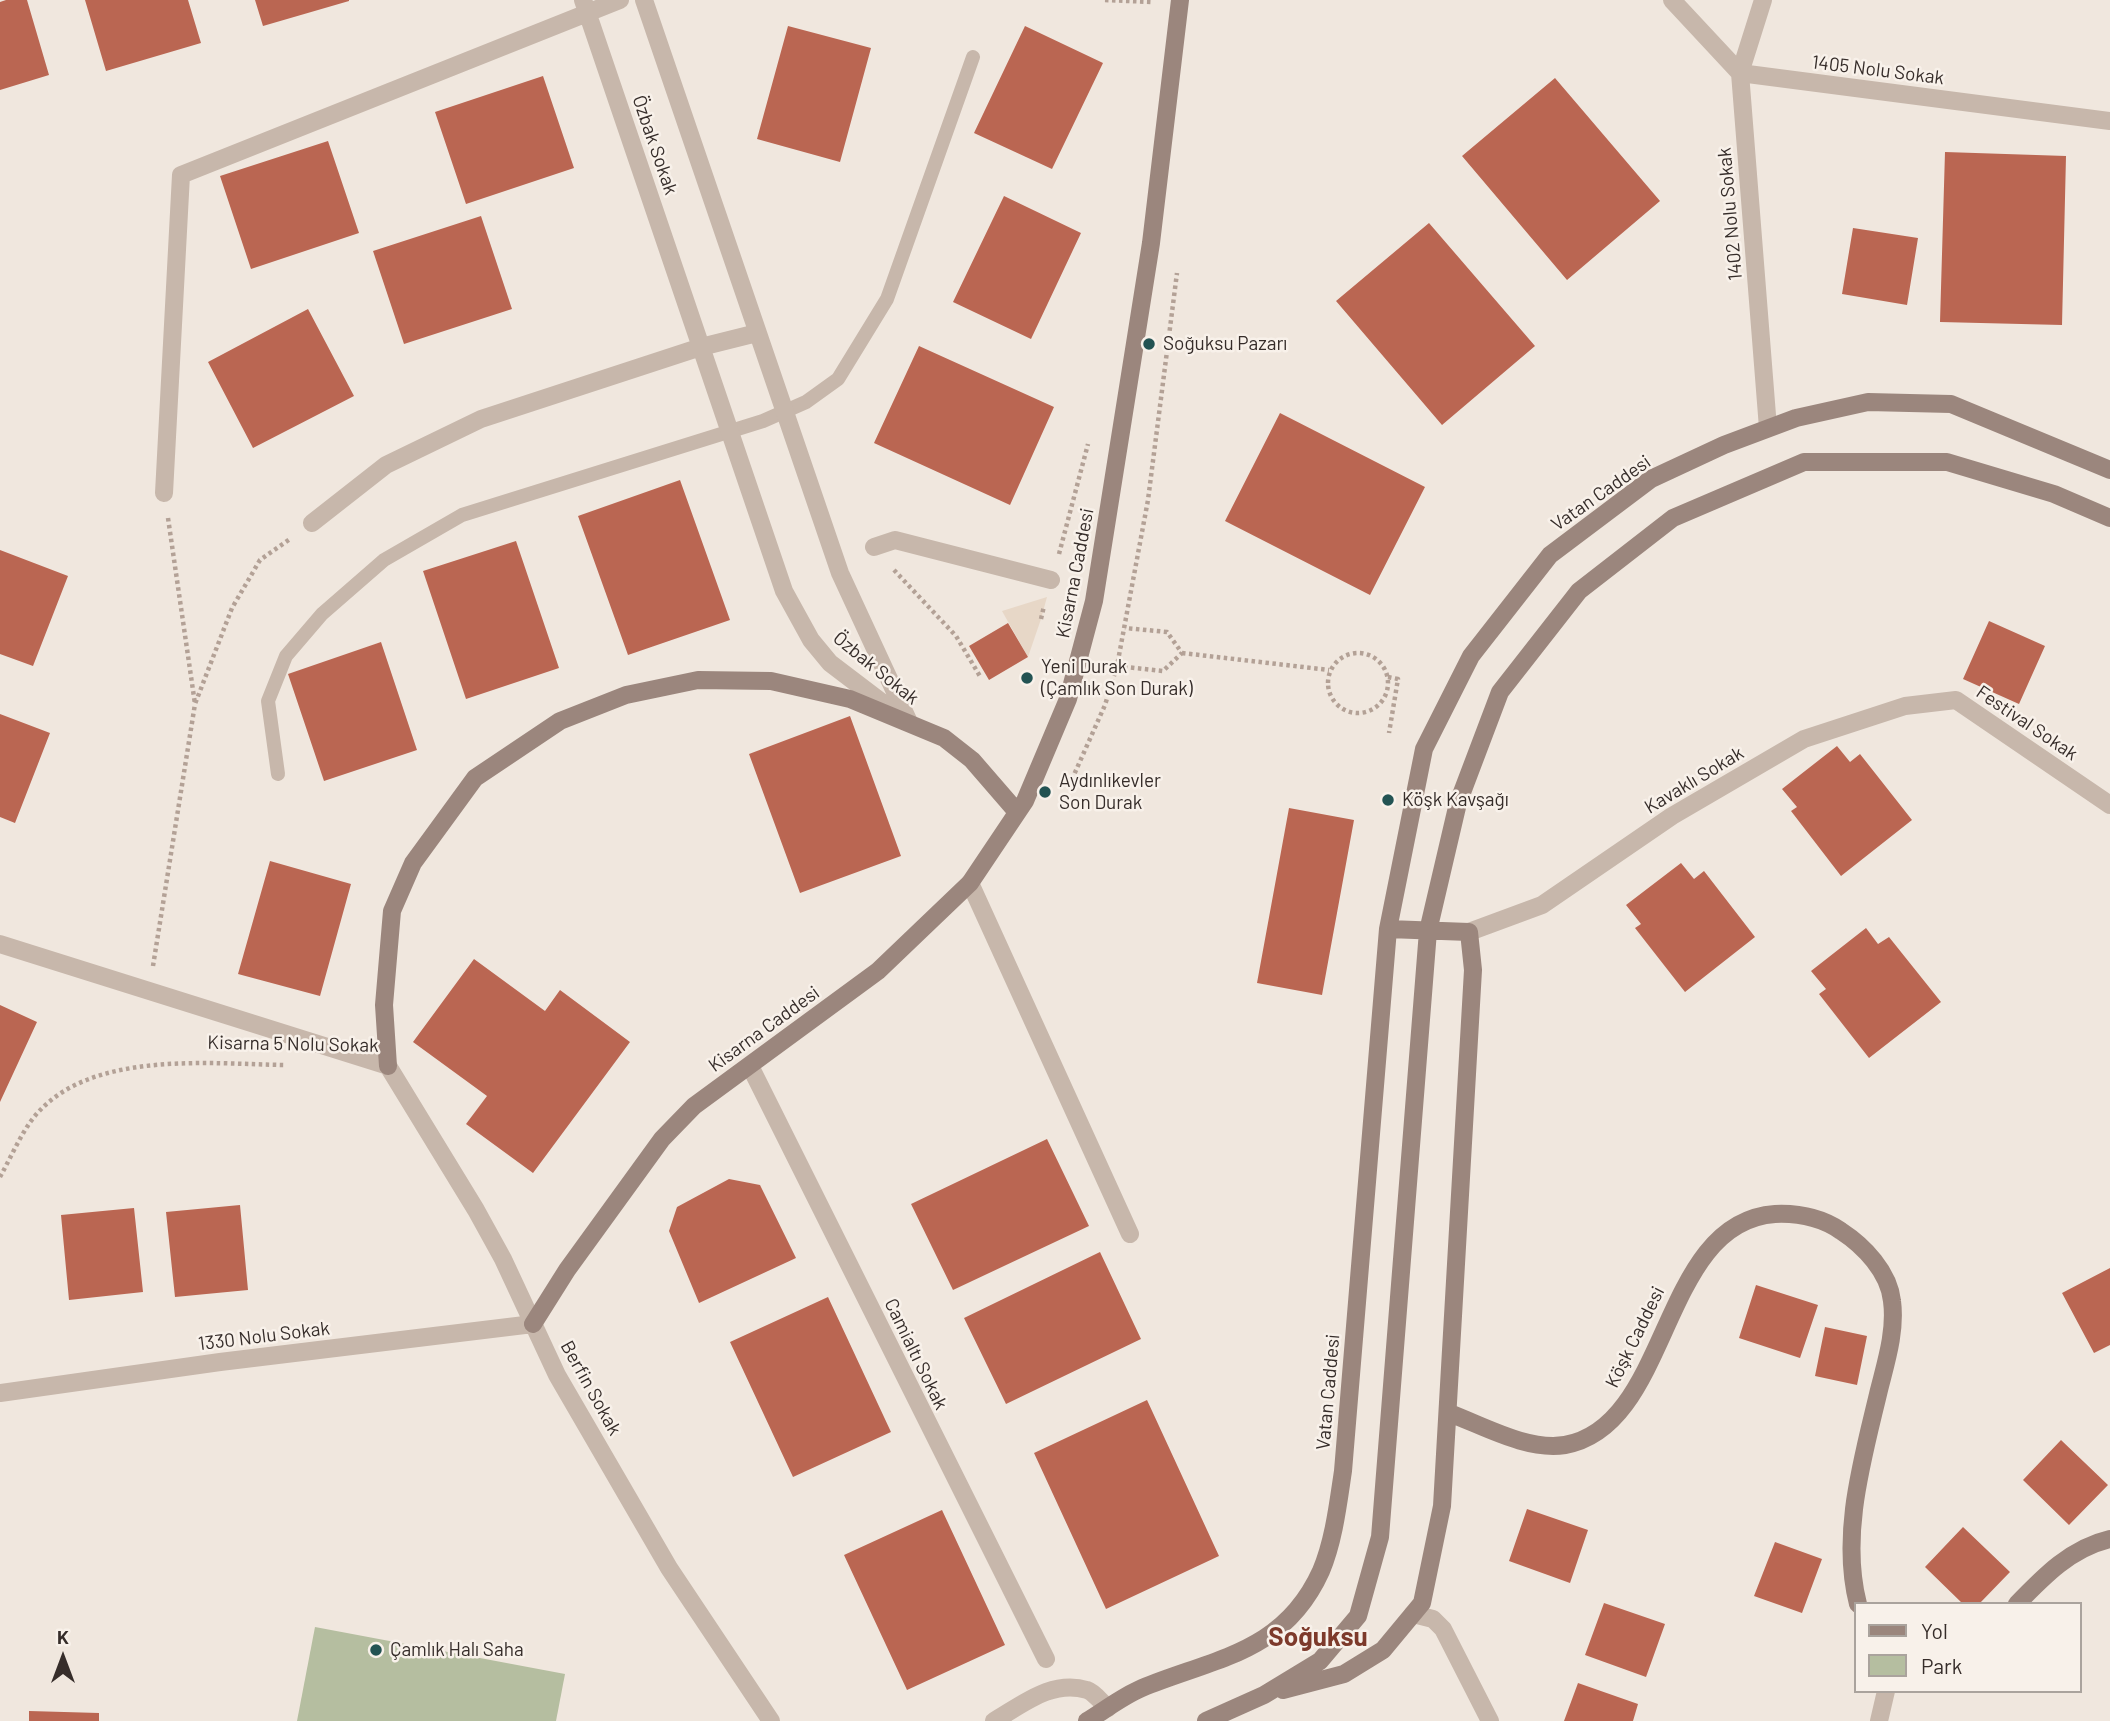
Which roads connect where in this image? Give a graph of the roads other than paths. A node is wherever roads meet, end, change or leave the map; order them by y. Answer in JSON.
{"nodes":[{"id":1,"x":620,"y":0,"type":"edge"},
{"id":2,"x":644,"y":0,"type":"edge"},
{"id":3,"x":1180,"y":0,"type":"edge"},
{"id":4,"x":1672,"y":0,"type":"edge"},
{"id":5,"x":1763,"y":0,"type":"edge"},
{"id":6,"x":586,"y":6,"type":"edge"},
{"id":7,"x":972,"y":57,"type":"dead end"},
{"id":8,"x":1740,"y":74,"type":"junction"},
{"id":9,"x":2110,"y":121,"type":"edge"},
{"id":10,"x":757,"y":333,"type":"junction"},
{"id":11,"x":701,"y":347,"type":"junction"},
{"id":12,"x":785,"y":411,"type":"junction"},
{"id":13,"x":1768,"y":428,"type":"junction"},
{"id":14,"x":730,"y":432,"type":"junction"},
{"id":15,"x":2110,"y":470,"type":"edge"},
{"id":16,"x":164,"y":493,"type":"road end"},
{"id":17,"x":2110,"y":518,"type":"edge"},
{"id":18,"x":312,"y":523,"type":"road end"},
{"id":19,"x":874,"y":547,"type":"dead end"},
{"id":20,"x":1051,"y":580,"type":"road end"},
{"id":21,"x":1955,"y":700,"type":"joint"},
{"id":22,"x":910,"y":723,"type":"junction"},
{"id":23,"x":278,"y":774,"type":"dead end"},
{"id":24,"x":2110,"y":804,"type":"edge"},
{"id":25,"x":1017,"y":812,"type":"junction"},
{"id":26,"x":970,"y":883,"type":"junction"},
{"id":27,"x":1388,"y":929,"type":"junction"},
{"id":28,"x":1429,"y":931,"type":"junction"},
{"id":29,"x":1469,"y":932,"type":"junction"},
{"id":30,"x":0,"y":944,"type":"edge"},
{"id":31,"x":387,"y":1066,"type":"junction"},
{"id":32,"x":750,"y":1066,"type":"junction"},
{"id":33,"x":1130,"y":1234,"type":"dead end"},
{"id":34,"x":533,"y":1324,"type":"junction"},
{"id":35,"x":0,"y":1392,"type":"edge"},
{"id":36,"x":1449,"y":1413,"type":"junction"},
{"id":37,"x":2110,"y":1539,"type":"edge"},
{"id":38,"x":1858,"y":1602,"type":"edge"},
{"id":39,"x":2019,"y":1602,"type":"edge"},
{"id":40,"x":1413,"y":1614,"type":"junction"},
{"id":41,"x":1046,"y":1659,"type":"dead end"},
{"id":42,"x":1886,"y":1693,"type":"edge"},
{"id":43,"x":1264,"y":1695,"type":"junction"},
{"id":44,"x":1105,"y":1715,"type":"edge"},
{"id":45,"x":771,"y":1721,"type":"edge"},
{"id":46,"x":994,"y":1721,"type":"edge"},
{"id":47,"x":1087,"y":1721,"type":"edge"},
{"id":48,"x":1206,"y":1721,"type":"edge"},
{"id":49,"x":1490,"y":1721,"type":"edge"},
{"id":50,"x":1879,"y":1721,"type":"edge"}],
"edges":[{"from":1,"to":6,"type":"street"},
{"from":2,"to":10,"type":"street","name":"Özbak Sokak"},
{"from":3,"to":25,"type":"street","name":"Kisarna Caddesi"},
{"from":4,"to":8,"type":"street"},
{"from":5,"to":8,"type":"street","name":"1402 Nolu Sokak"},
{"from":6,"to":11,"type":"street","name":"Özbak Sokak"},
{"from":6,"to":16,"type":"street"},
{"from":7,"to":12,"type":"lane"},
{"from":8,"to":9,"type":"street","name":"1405 Nolu Sokak"},
{"from":8,"to":13,"type":"street","name":"1402 Nolu Sokak"},
{"from":10,"to":11,"type":"street"},
{"from":10,"to":12,"type":"street","name":"Özbak Sokak"},
{"from":11,"to":14,"type":"street","name":"Özbak Sokak"},
{"from":11,"to":18,"type":"street"},
{"from":12,"to":14,"type":"lane"},
{"from":12,"to":22,"type":"street","name":"Özbak Sokak"},
{"from":13,"to":15,"type":"street","name":"Vatan Caddesi"},
{"from":13,"to":27,"type":"street","name":"Vatan Caddesi"},
{"from":14,"to":22,"type":"street","name":"Özbak Sokak"},
{"from":14,"to":23,"type":"lane"},
{"from":17,"to":28,"type":"street"},
{"from":19,"to":20,"type":"street"},
{"from":21,"to":24,"type":"street","name":"Festival Sokak"},
{"from":21,"to":29,"type":"street","name":"Kavaklı Sokak"},
{"from":22,"to":25,"type":"street","name":"Kisarna 5 Nolu Sokak"},
{"from":22,"to":31,"type":"street","name":"Kisarna 5 Nolu Sokak"},
{"from":25,"to":26,"type":"street","name":"Kisarna Caddesi"},
{"from":26,"to":32,"type":"street","name":"Kisarna Caddesi"},
{"from":26,"to":33,"type":"street"},
{"from":27,"to":28,"type":"street"},
{"from":27,"to":44,"type":"street","name":"Vatan Caddesi"},
{"from":28,"to":29,"type":"street"},
{"from":28,"to":43,"type":"street"},
{"from":29,"to":36,"type":"street"},
{"from":30,"to":31,"type":"street"},
{"from":31,"to":34,"type":"street","name":"Berfin Sokak"},
{"from":32,"to":34,"type":"street","name":"Kisarna Caddesi"},
{"from":32,"to":41,"type":"street","name":"Camialtı Sokak"},
{"from":34,"to":35,"type":"street","name":"1330 Nolu Sokak"},
{"from":34,"to":45,"type":"street","name":"Berfin Sokak"},
{"from":36,"to":38,"type":"street","name":"Köşk Caddesi"},
{"from":36,"to":40,"type":"street"},
{"from":37,"to":39,"type":"street"},
{"from":40,"to":43,"type":"street"},
{"from":40,"to":49,"type":"street"},
{"from":42,"to":50,"type":"street"},
{"from":43,"to":48,"type":"street"},
{"from":44,"to":46,"type":"street"},
{"from":44,"to":47,"type":"street","name":"Vatan Caddesi"}]}
